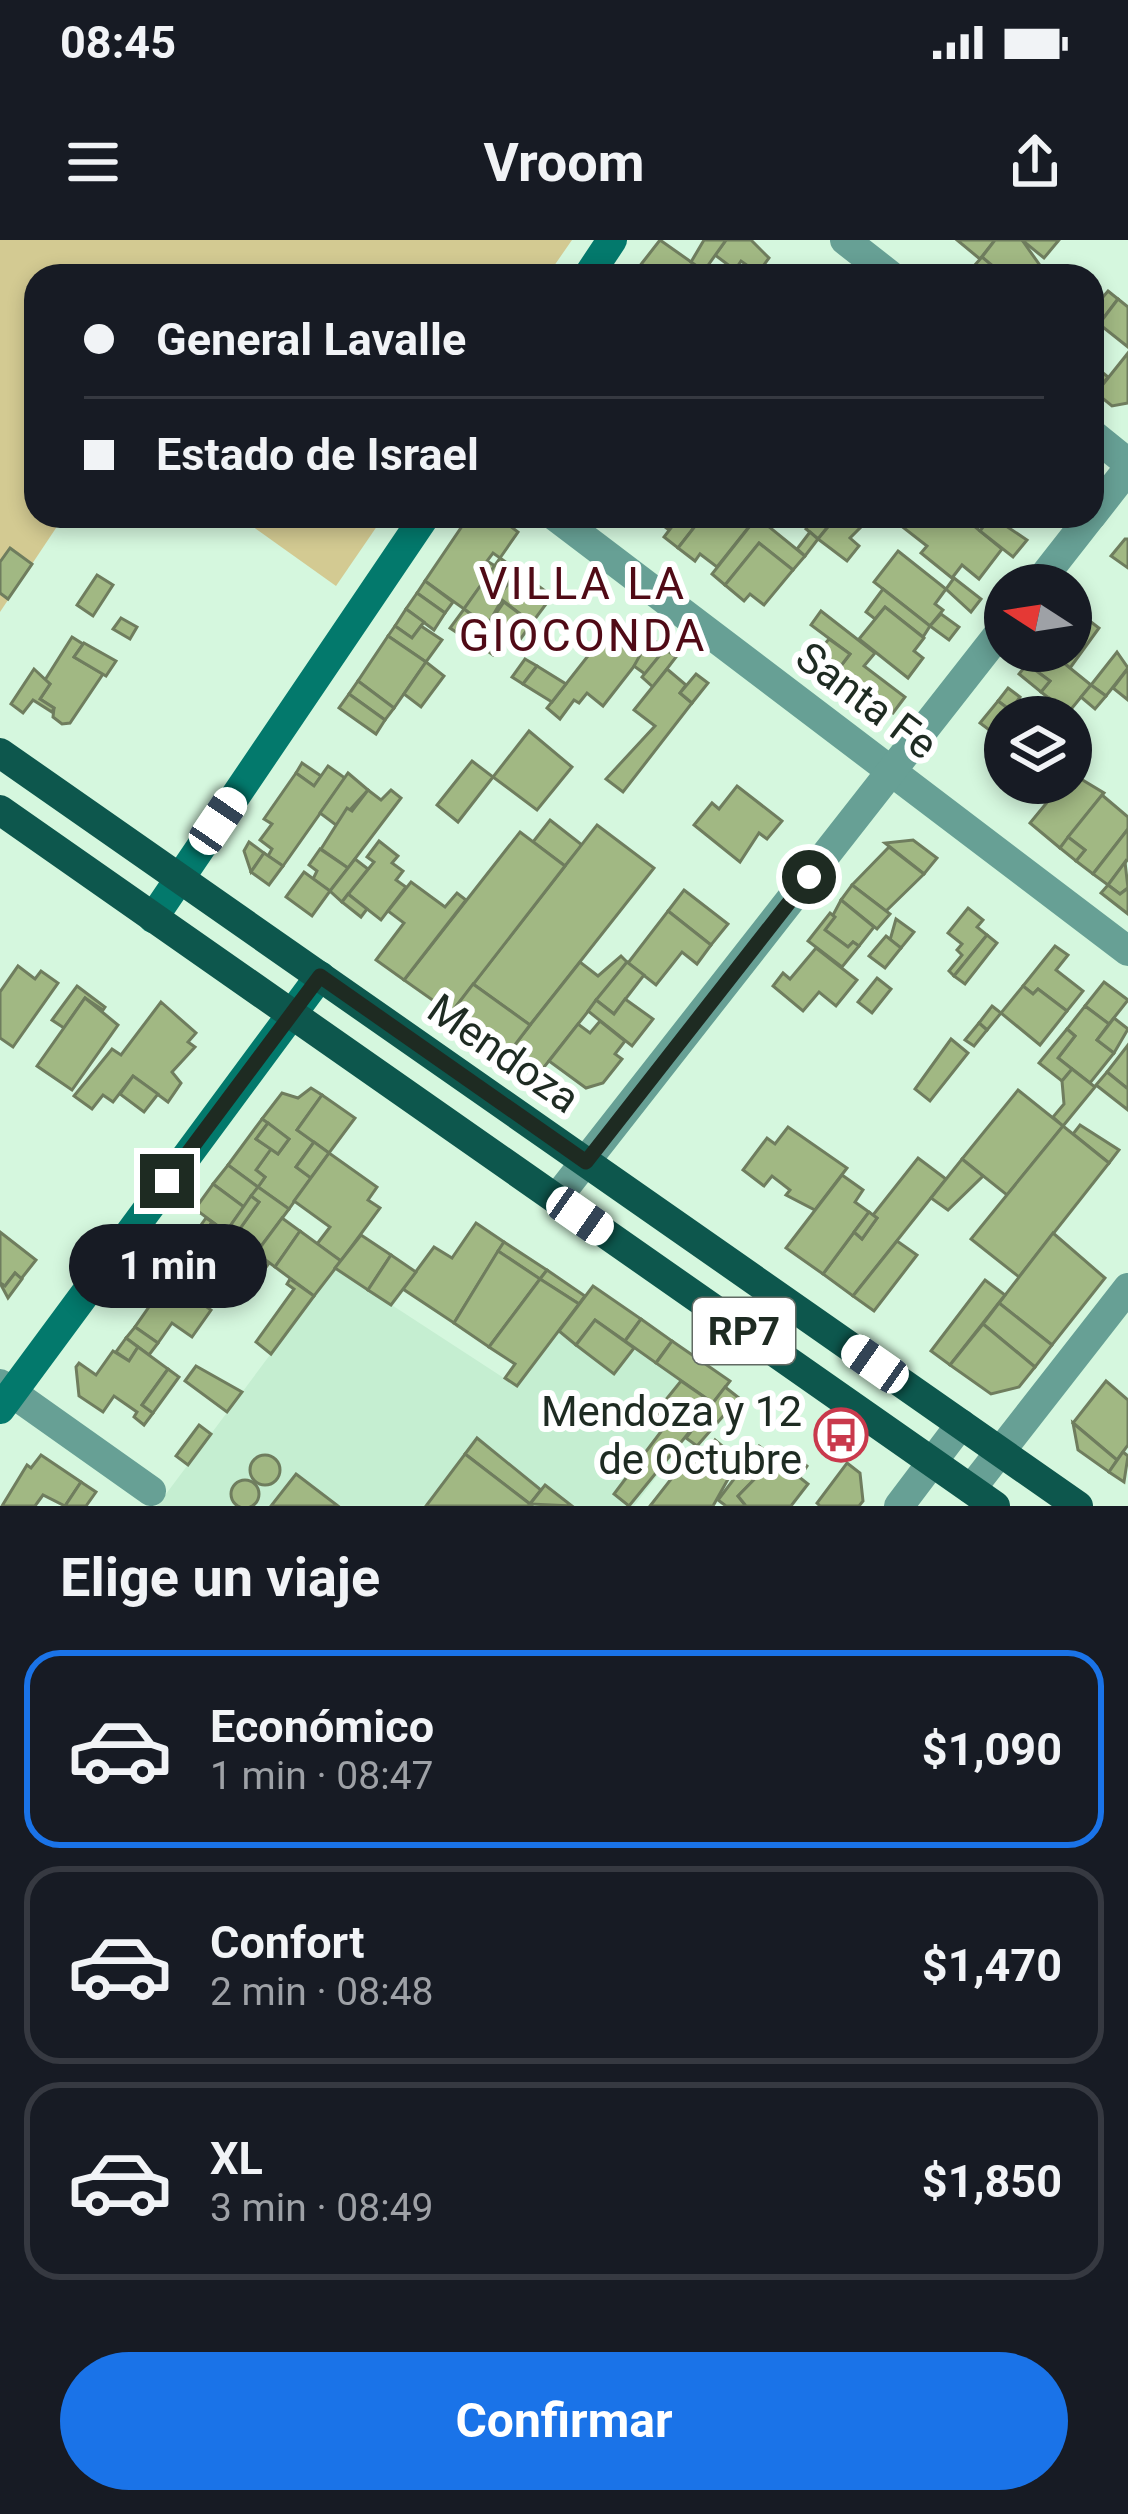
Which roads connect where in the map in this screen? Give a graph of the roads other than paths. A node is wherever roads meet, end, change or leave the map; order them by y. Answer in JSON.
{"nodes":[{"id":1,"x":845,"y":240,"type":"edge"},
{"id":2,"x":876,"y":264,"type":"edge"},
{"id":3,"x":1104,"y":445,"type":"edge"},
{"id":4,"x":1128,"y":466,"type":"edge"},
{"id":5,"x":1104,"y":499,"type":"edge"},
{"id":6,"x":417,"y":528,"type":"edge"},
{"id":7,"x":571,"y":528,"type":"edge"},
{"id":8,"x":1082,"y":528,"type":"edge"},
{"id":9,"x":1054,"y":564,"type":"edge"},
{"id":10,"x":984,"y":653,"type":"edge"},
{"id":11,"x":0,"y":752,"type":"edge"},
{"id":12,"x":891,"y":771,"type":"junction"},
{"id":13,"x":0,"y":810,"type":"edge"},
{"id":14,"x":180,"y":878,"type":"junction"},
{"id":15,"x":153,"y":918,"type":"junction"},
{"id":16,"x":1128,"y":951,"type":"edge"},
{"id":17,"x":320,"y":976,"type":"junction"},
{"id":18,"x":291,"y":1014,"type":"junction"},
{"id":19,"x":586,"y":1162,"type":"junction"},
{"id":20,"x":556,"y":1199,"type":"junction"},
{"id":21,"x":1128,"y":1288,"type":"edge"},
{"id":22,"x":4,"y":1395,"type":"edge"},
{"id":23,"x":961,"y":1424,"type":"junction"},
{"id":24,"x":1000,"y":1451,"type":"junction"},
{"id":25,"x":932,"y":1462,"type":"junction"},
{"id":26,"x":152,"y":1491,"type":"dead end"},
{"id":27,"x":983,"y":1498,"type":"edge"},
{"id":28,"x":899,"y":1506,"type":"edge"},
{"id":29,"x":1078,"y":1506,"type":"edge"}],
"edges":[{"from":1,"to":2,"type":"street"},
{"from":3,"to":4,"type":"street"},
{"from":4,"to":5,"type":"street"},
{"from":6,"to":14,"type":"street"},
{"from":7,"to":12,"type":"street","name":"Santa Fe"},
{"from":8,"to":9,"type":"street"},
{"from":10,"to":12,"type":"street"},
{"from":11,"to":14,"type":"main road","name":"Mendoza","number":"RP7"},
{"from":12,"to":16,"type":"street","name":"Santa Fe"},
{"from":12,"to":19,"type":"street"},
{"from":13,"to":15,"type":"main road","number":"RP7"},
{"from":14,"to":15,"type":"street"},
{"from":14,"to":17,"type":"main road","name":"Mendoza","number":"RP7"},
{"from":15,"to":18,"type":"main road","number":"RP7"},
{"from":17,"to":18,"type":"street"},
{"from":17,"to":19,"type":"main road","name":"Mendoza","number":"RP7"},
{"from":18,"to":20,"type":"main road","number":"RP7"},
{"from":18,"to":22,"type":"street"},
{"from":19,"to":20,"type":"street"},
{"from":19,"to":23,"type":"main road","name":"Mendoza","number":"RP7"},
{"from":20,"to":25,"type":"main road","number":"RP7"},
{"from":21,"to":24,"type":"street"},
{"from":22,"to":26,"type":"street"},
{"from":23,"to":24,"type":"main road","name":"Mendoza","number":"RP7"},
{"from":23,"to":25,"type":"street"},
{"from":24,"to":27,"type":"street"},
{"from":24,"to":29,"type":"main road","name":"Mendoza","number":"RP7"},
{"from":25,"to":27,"type":"main road","number":"RP7"},
{"from":25,"to":28,"type":"street"}]}
